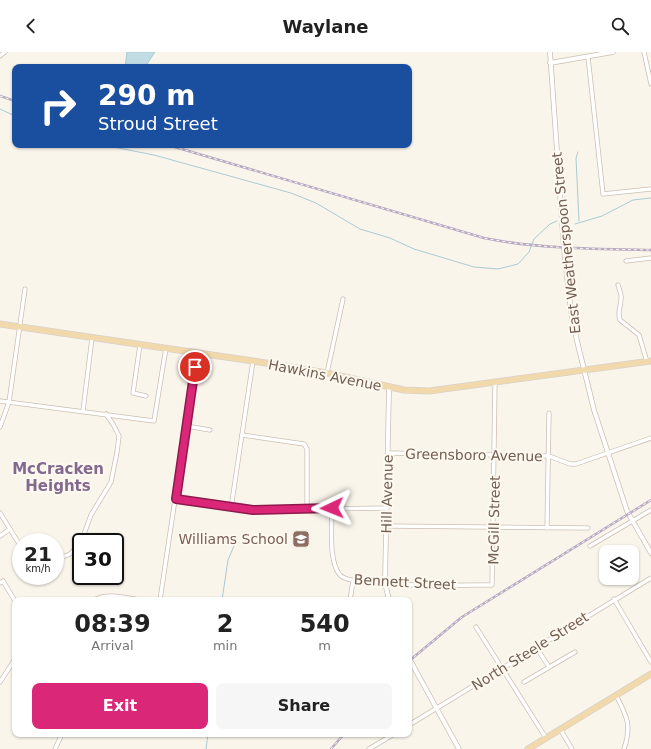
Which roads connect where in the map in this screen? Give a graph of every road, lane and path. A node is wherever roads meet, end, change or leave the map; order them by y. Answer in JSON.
{"nodes":[{"id":1,"x":5,"y":52,"type":"edge"},
{"id":2,"x":550,"y":52,"type":"edge"},
{"id":3,"x":613,"y":52,"type":"edge"},
{"id":4,"x":644,"y":52,"type":"edge"},
{"id":5,"x":0,"y":56,"type":"edge"},
{"id":6,"x":588,"y":57,"type":"junction"},
{"id":7,"x":550,"y":63,"type":"junction"},
{"id":8,"x":651,"y":84,"type":"edge"},
{"id":9,"x":651,"y":189,"type":"edge"},
{"id":10,"x":651,"y":258,"type":"edge"},
{"id":11,"x":626,"y":261,"type":"dead end"},
{"id":12,"x":618,"y":286,"type":"dead end"},
{"id":13,"x":25,"y":289,"type":"dead end"},
{"id":14,"x":343,"y":299,"type":"dead end"},
{"id":15,"x":0,"y":324,"type":"edge"},
{"id":16,"x":20,"y":327,"type":"junction"},
{"id":17,"x":92,"y":338,"type":"junction"},
{"id":18,"x":140,"y":344,"type":"junction"},
{"id":19,"x":166,"y":348,"type":"junction"},
{"id":20,"x":197,"y":352,"type":"junction"},
{"id":21,"x":253,"y":361,"type":"junction"},
{"id":22,"x":649,"y":361,"type":"edge"},
{"id":23,"x":583,"y":370,"type":"junction"},
{"id":24,"x":327,"y":373,"type":"junction"},
{"id":25,"x":495,"y":382,"type":"junction"},
{"id":26,"x":390,"y":388,"type":"junction"},
{"id":27,"x":146,"y":396,"type":"dead end"},
{"id":28,"x":0,"y":401,"type":"edge"},
{"id":29,"x":9,"y":402,"type":"junction"},
{"id":30,"x":83,"y":411,"type":"junction"},
{"id":31,"x":549,"y":413,"type":"dead end"},
{"id":32,"x":106,"y":414,"type":"junction"},
{"id":33,"x":186,"y":426,"type":"junction"},
{"id":34,"x":0,"y":427,"type":"edge"},
{"id":35,"x":210,"y":430,"type":"dead end"},
{"id":36,"x":242,"y":435,"type":"junction"},
{"id":37,"x":651,"y":438,"type":"edge"},
{"id":38,"x":608,"y":452,"type":"junction"},
{"id":39,"x":388,"y":453,"type":"junction"},
{"id":40,"x":495,"y":455,"type":"junction"},
{"id":41,"x":549,"y":456,"type":"junction"},
{"id":42,"x":176,"y":499,"type":"junction"},
{"id":43,"x":231,"y":508,"type":"junction"},
{"id":44,"x":332,"y":508,"type":"junction"},
{"id":45,"x":387,"y":508,"type":"junction"},
{"id":46,"x":307,"y":509,"type":"junction"},
{"id":47,"x":651,"y":510,"type":"edge"},
{"id":48,"x":0,"y":513,"type":"edge"},
{"id":49,"x":632,"y":522,"type":"junction"},
{"id":50,"x":386,"y":526,"type":"junction"},
{"id":51,"x":494,"y":528,"type":"junction"},
{"id":52,"x":547,"y":528,"type":"junction"},
{"id":53,"x":588,"y":528,"type":"dead end"},
{"id":54,"x":10,"y":529,"type":"junction"},
{"id":55,"x":12,"y":533,"type":"edge"},
{"id":56,"x":84,"y":533,"type":"edge"},
{"id":57,"x":0,"y":536,"type":"edge"},
{"id":58,"x":590,"y":546,"type":"dead end"},
{"id":59,"x":651,"y":553,"type":"edge"},
{"id":60,"x":651,"y":578,"type":"edge"},
{"id":61,"x":353,"y":581,"type":"junction"},
{"id":62,"x":1,"y":582,"type":"edge"},
{"id":63,"x":385,"y":583,"type":"junction"},
{"id":64,"x":492,"y":585,"type":"joint"},
{"id":65,"x":12,"y":597,"type":"edge"},
{"id":66,"x":99,"y":597,"type":"edge"},
{"id":67,"x":118,"y":597,"type":"edge"},
{"id":68,"x":160,"y":597,"type":"edge"},
{"id":69,"x":350,"y":597,"type":"edge"},
{"id":70,"x":388,"y":597,"type":"edge"},
{"id":71,"x":614,"y":599,"type":"junction"},
{"id":72,"x":476,"y":627,"type":"dead end"},
{"id":73,"x":536,"y":647,"type":"junction"},
{"id":74,"x":575,"y":652,"type":"dead end"},
{"id":75,"x":651,"y":662,"type":"edge"},
{"id":76,"x":12,"y":664,"type":"edge"},
{"id":77,"x":412,"y":664,"type":"edge"},
{"id":78,"x":549,"y":667,"type":"junction"},
{"id":79,"x":502,"y":668,"type":"junction"},
{"id":80,"x":651,"y":674,"type":"edge"},
{"id":81,"x":0,"y":682,"type":"edge"},
{"id":82,"x":524,"y":682,"type":"dead end"},
{"id":83,"x":616,"y":695,"type":"junction"},
{"id":84,"x":438,"y":708,"type":"junction"},
{"id":85,"x":412,"y":723,"type":"edge"},
{"id":86,"x":560,"y":729,"type":"junction"},
{"id":87,"x":61,"y":737,"type":"edge"},
{"id":88,"x":389,"y":737,"type":"edge"},
{"id":89,"x":546,"y":738,"type":"junction"},
{"id":90,"x":55,"y":749,"type":"edge"},
{"id":91,"x":369,"y":749,"type":"edge"},
{"id":92,"x":459,"y":749,"type":"edge"},
{"id":93,"x":528,"y":749,"type":"edge"},
{"id":94,"x":572,"y":749,"type":"edge"},
{"id":95,"x":624,"y":749,"type":"edge"}],
"edges":[{"from":1,"to":5,"type":"street"},
{"from":2,"to":7,"type":"street","name":"East Weatherspoon Street"},
{"from":3,"to":6,"type":"street"},
{"from":4,"to":8,"type":"street"},
{"from":6,"to":7,"type":"street"},
{"from":6,"to":9,"type":"street"},
{"from":7,"to":23,"type":"street","name":"East Weatherspoon Street","bridge":true},
{"from":10,"to":11,"type":"street"},
{"from":12,"to":22,"type":"street"},
{"from":13,"to":16,"type":"street"},
{"from":14,"to":24,"type":"street"},
{"from":15,"to":16,"type":"main road","name":"Hawkins Avenue"},
{"from":16,"to":17,"type":"main road","name":"Hawkins Avenue"},
{"from":16,"to":29,"type":"street"},
{"from":17,"to":18,"type":"main road","name":"Hawkins Avenue"},
{"from":17,"to":30,"type":"street"},
{"from":18,"to":19,"type":"main road","name":"Hawkins Avenue"},
{"from":18,"to":27,"type":"street"},
{"from":19,"to":20,"type":"main road","name":"Hawkins Avenue"},
{"from":19,"to":32,"type":"street"},
{"from":20,"to":21,"type":"main road","name":"Hawkins Avenue"},
{"from":20,"to":33,"type":"street"},
{"from":21,"to":24,"type":"main road","name":"Hawkins Avenue"},
{"from":21,"to":36,"type":"street"},
{"from":22,"to":23,"type":"main road","name":"Hawkins Avenue"},
{"from":23,"to":25,"type":"main road","name":"Hawkins Avenue"},
{"from":23,"to":38,"type":"street","name":"East Weatherspoon Street"},
{"from":24,"to":26,"type":"main road","name":"Hawkins Avenue"},
{"from":25,"to":26,"type":"main road","name":"Hawkins Avenue"},
{"from":25,"to":40,"type":"street","name":"McGill Street"},
{"from":26,"to":39,"type":"street","name":"Hill Avenue"},
{"from":28,"to":29,"type":"street"},
{"from":29,"to":30,"type":"street"},
{"from":29,"to":34,"type":"street"},
{"from":30,"to":32,"type":"street"},
{"from":31,"to":41,"type":"street"},
{"from":32,"to":56,"type":"street"},
{"from":33,"to":35,"type":"street"},
{"from":33,"to":42,"type":"street"},
{"from":36,"to":43,"type":"street"},
{"from":36,"to":46,"type":"street"},
{"from":37,"to":38,"type":"street","name":"Greensboro Avenue"},
{"from":38,"to":41,"type":"street","name":"Greensboro Avenue"},
{"from":38,"to":49,"type":"street","name":"East Weatherspoon Street"},
{"from":39,"to":40,"type":"street","name":"Greensboro Avenue"},
{"from":39,"to":45,"type":"street","name":"Hill Avenue"},
{"from":40,"to":41,"type":"street","name":"Greensboro Avenue"},
{"from":40,"to":51,"type":"street","name":"McGill Street"},
{"from":41,"to":52,"type":"street"},
{"from":42,"to":43,"type":"street"},
{"from":42,"to":68,"type":"street"},
{"from":43,"to":46,"type":"street"},
{"from":44,"to":45,"type":"street"},
{"from":44,"to":46,"type":"street"},
{"from":44,"to":61,"type":"street","name":"Bennett Street"},
{"from":45,"to":50,"type":"street","name":"Hill Avenue"},
{"from":47,"to":49,"type":"street"},
{"from":48,"to":54,"type":"street"},
{"from":49,"to":58,"type":"street"},
{"from":49,"to":59,"type":"street","name":"East Weatherspoon Street"},
{"from":50,"to":51,"type":"street"},
{"from":50,"to":63,"type":"street","name":"Hill Avenue"},
{"from":51,"to":52,"type":"street"},
{"from":51,"to":64,"type":"street","name":"McGill Street"},
{"from":52,"to":53,"type":"street"},
{"from":54,"to":55,"type":"street"},
{"from":54,"to":57,"type":"street"},
{"from":60,"to":71,"type":"street","name":"North Steele Street"},
{"from":61,"to":63,"type":"street","name":"Bennett Street"},
{"from":61,"to":69,"type":"street"},
{"from":62,"to":65,"type":"street"},
{"from":63,"to":64,"type":"street","name":"Bennett Street"},
{"from":63,"to":70,"type":"street","name":"Hill Avenue"},
{"from":66,"to":67,"type":"street"},
{"from":71,"to":73,"type":"street","name":"North Steele Street"},
{"from":71,"to":75,"type":"street"},
{"from":72,"to":79,"type":"street"},
{"from":73,"to":78,"type":"street"},
{"from":73,"to":79,"type":"street","name":"North Steele Street"},
{"from":74,"to":78,"type":"street"},
{"from":76,"to":81,"type":"street"},
{"from":77,"to":84,"type":"street","bridge":true},
{"from":78,"to":82,"type":"street"},
{"from":79,"to":84,"type":"street","name":"North Steele Street"},
{"from":79,"to":89,"type":"street"},
{"from":80,"to":83,"type":"main road"},
{"from":83,"to":86,"type":"main road"},
{"from":83,"to":95,"type":"street"},
{"from":84,"to":85,"type":"street","name":"North Steele Street"},
{"from":84,"to":92,"type":"street"},
{"from":86,"to":89,"type":"main road"},
{"from":86,"to":94,"type":"street"},
{"from":87,"to":90,"type":"street"},
{"from":88,"to":91,"type":"street"},
{"from":89,"to":93,"type":"main road"}]}
